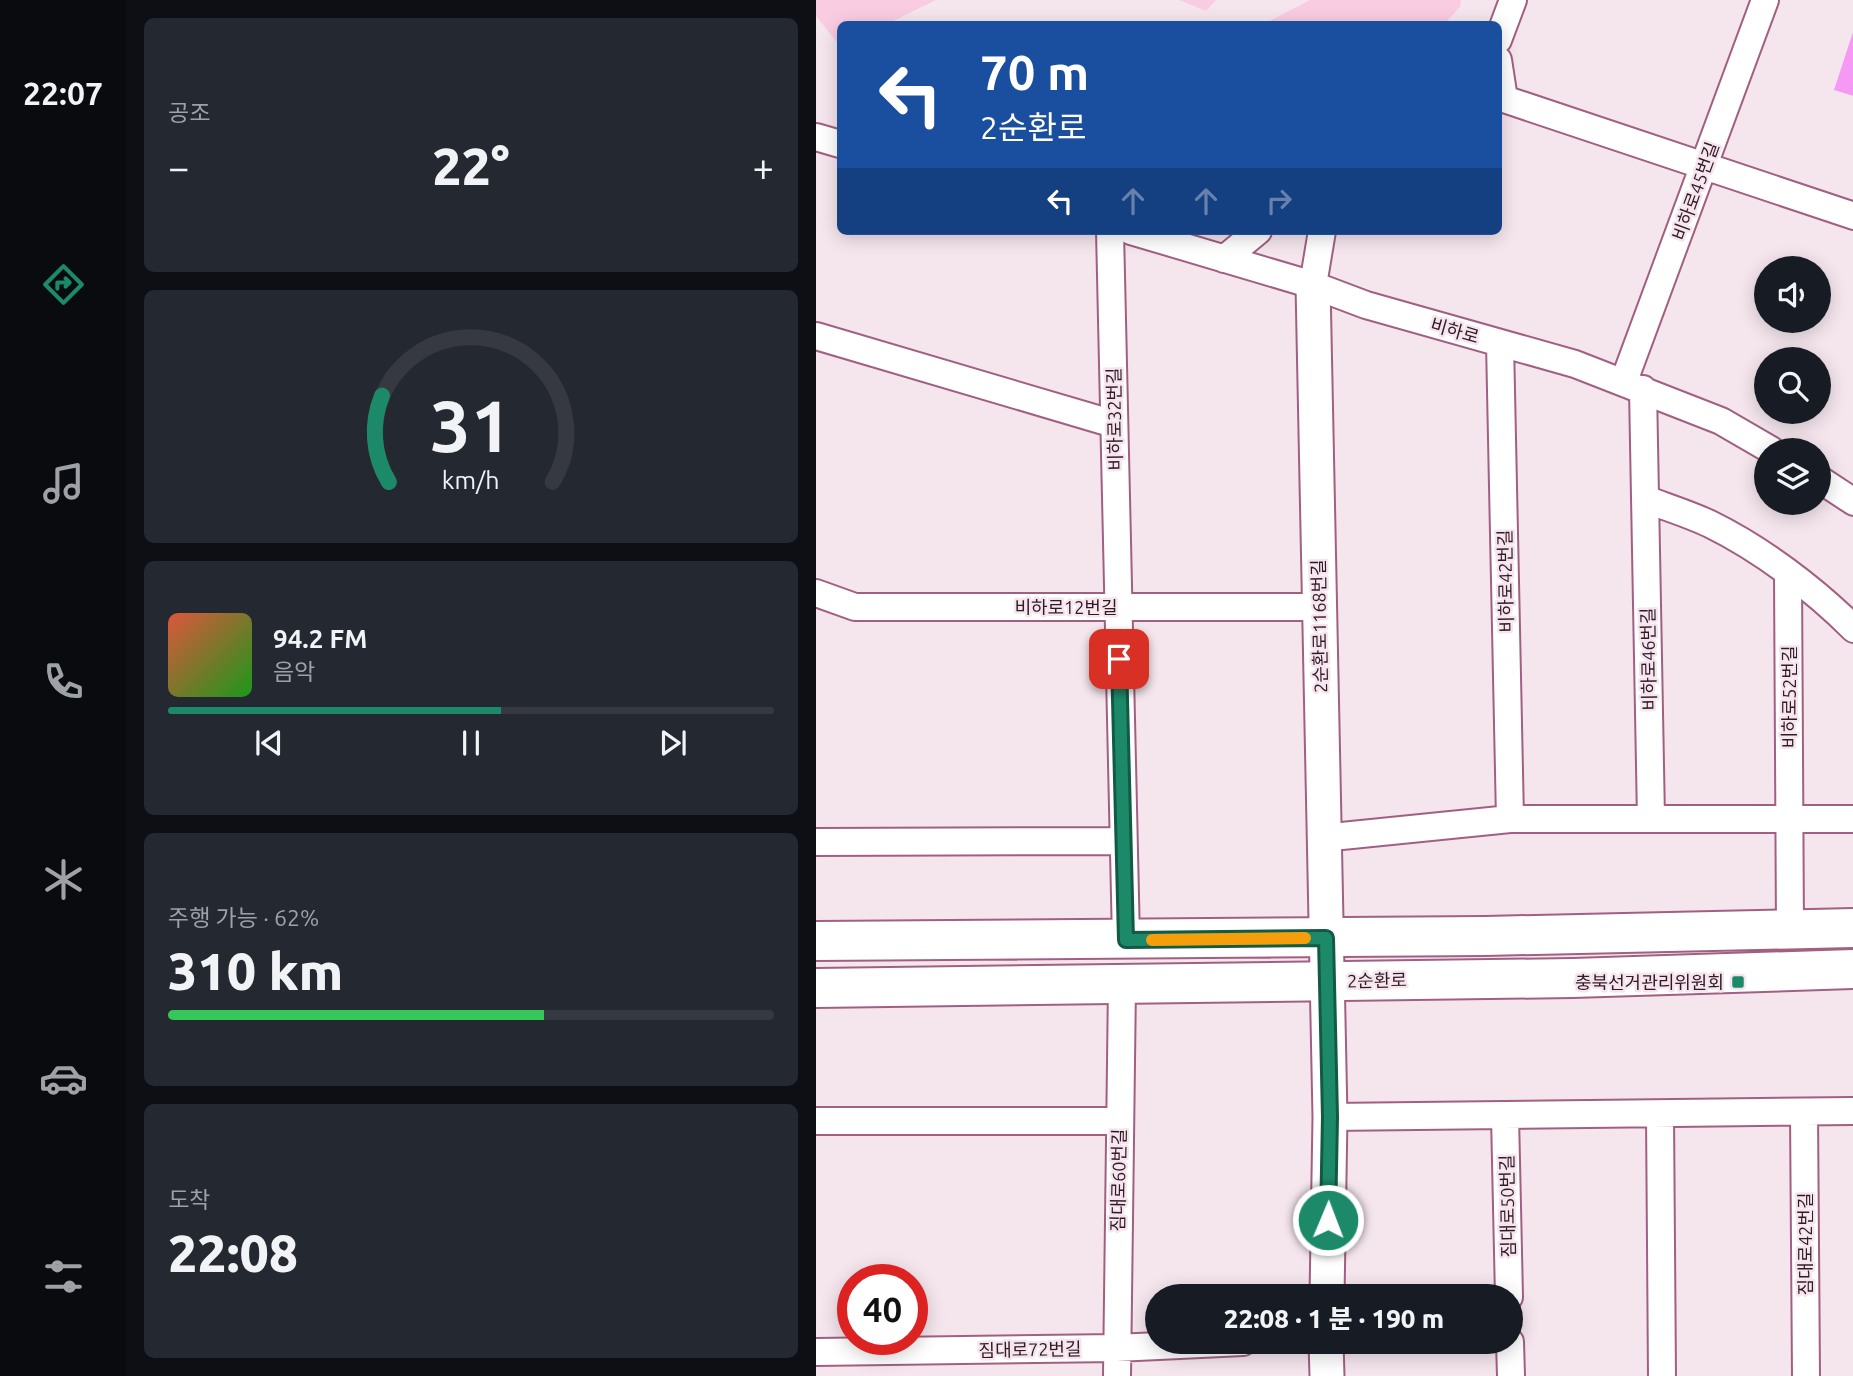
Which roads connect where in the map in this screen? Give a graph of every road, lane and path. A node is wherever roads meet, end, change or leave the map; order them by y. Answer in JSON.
{"nodes":[{"id":1,"x":1513,"y":0,"type":"edge"},
{"id":2,"x":1765,"y":0,"type":"edge"},
{"id":3,"x":1502,"y":29,"type":"edge"},
{"id":4,"x":1502,"y":86,"type":"edge"},
{"id":5,"x":816,"y":137,"type":"edge"},
{"id":6,"x":837,"y":143,"type":"edge"},
{"id":7,"x":1704,"y":165,"type":"junction"},
{"id":8,"x":1854,"y":216,"type":"edge"},
{"id":9,"x":1110,"y":235,"type":"edge"},
{"id":10,"x":1144,"y":235,"type":"edge"},
{"id":11,"x":1253,"y":235,"type":"edge"},
{"id":12,"x":1321,"y":235,"type":"edge"},
{"id":13,"x":1224,"y":259,"type":"junction"},
{"id":14,"x":1313,"y":285,"type":"junction"},
{"id":15,"x":816,"y":336,"type":"edge"},
{"id":16,"x":1500,"y":343,"type":"junction"},
{"id":17,"x":1634,"y":385,"type":"junction"},
{"id":18,"x":1114,"y":424,"type":"junction"},
{"id":19,"x":1754,"y":440,"type":"edge"},
{"id":20,"x":1831,"y":487,"type":"edge"},
{"id":21,"x":1644,"y":499,"type":"junction"},
{"id":22,"x":1854,"y":502,"type":"edge"},
{"id":23,"x":1788,"y":575,"type":"junction"},
{"id":24,"x":816,"y":593,"type":"edge"},
{"id":25,"x":1118,"y":607,"type":"junction"},
{"id":26,"x":1318,"y":607,"type":"junction"},
{"id":27,"x":1854,"y":629,"type":"edge"},
{"id":28,"x":1789,"y":819,"type":"junction"},
{"id":29,"x":1854,"y":819,"type":"edge"},
{"id":30,"x":1510,"y":820,"type":"junction"},
{"id":31,"x":1651,"y":820,"type":"junction"},
{"id":32,"x":1322,"y":838,"type":"junction"},
{"id":33,"x":1122,"y":841,"type":"junction"},
{"id":34,"x":816,"y":842,"type":"edge"},
{"id":35,"x":1854,"y":928,"type":"edge"},
{"id":36,"x":1790,"y":930,"type":"junction"},
{"id":37,"x":1126,"y":940,"type":"junction"},
{"id":38,"x":816,"y":941,"type":"edge"},
{"id":39,"x":1327,"y":962,"type":"junction"},
{"id":40,"x":1854,"y":969,"type":"edge"},
{"id":41,"x":1122,"y":984,"type":"junction"},
{"id":42,"x":816,"y":988,"type":"edge"},
{"id":43,"x":1854,"y":1111,"type":"edge"},
{"id":44,"x":1804,"y":1112,"type":"junction"},
{"id":45,"x":1661,"y":1114,"type":"junction"},
{"id":46,"x":1504,"y":1116,"type":"junction"},
{"id":47,"x":1330,"y":1117,"type":"junction"},
{"id":48,"x":816,"y":1121,"type":"edge"},
{"id":49,"x":1119,"y":1121,"type":"junction"},
{"id":50,"x":1327,"y":1284,"type":"edge"},
{"id":51,"x":1509,"y":1284,"type":"edge"},
{"id":52,"x":1145,"y":1347,"type":"edge"},
{"id":53,"x":1116,"y":1348,"type":"junction"},
{"id":54,"x":816,"y":1352,"type":"edge"},
{"id":55,"x":1326,"y":1354,"type":"edge"},
{"id":56,"x":1510,"y":1354,"type":"edge"},
{"id":57,"x":1117,"y":1376,"type":"edge"},
{"id":58,"x":1327,"y":1376,"type":"edge"},
{"id":59,"x":1511,"y":1376,"type":"edge"},
{"id":60,"x":1662,"y":1376,"type":"edge"},
{"id":61,"x":1806,"y":1376,"type":"edge"}],
"edges":[{"from":1,"to":3,"type":"street"},
{"from":2,"to":7,"type":"street","name":"비하로45번길"},
{"from":4,"to":7,"type":"street"},
{"from":5,"to":6,"type":"street"},
{"from":7,"to":8,"type":"street"},
{"from":7,"to":17,"type":"street","name":"비하로45번길"},
{"from":9,"to":18,"type":"street","name":"비하로32번길"},
{"from":10,"to":13,"type":"street","name":"비하로"},
{"from":11,"to":13,"type":"street"},
{"from":12,"to":14,"type":"street"},
{"from":13,"to":14,"type":"street","name":"비하로"},
{"from":14,"to":16,"type":"street","name":"비하로"},
{"from":14,"to":26,"type":"street","name":"2순환로1168번길"},
{"from":15,"to":18,"type":"street"},
{"from":16,"to":17,"type":"street","name":"비하로"},
{"from":16,"to":30,"type":"street","name":"비하로42번길"},
{"from":17,"to":19,"type":"street","name":"비하로"},
{"from":17,"to":21,"type":"street","name":"비하로46번길"},
{"from":18,"to":25,"type":"street","name":"비하로32번길"},
{"from":20,"to":22,"type":"street"},
{"from":21,"to":23,"type":"street"},
{"from":21,"to":31,"type":"street","name":"비하로46번길"},
{"from":23,"to":27,"type":"street"},
{"from":23,"to":28,"type":"street","name":"비하로52번길"},
{"from":24,"to":25,"type":"street","name":"비하로12번길"},
{"from":25,"to":26,"type":"street","name":"비하로12번길"},
{"from":25,"to":33,"type":"street","name":"비하로32번길"},
{"from":26,"to":32,"type":"street","name":"2순환로1168번길"},
{"from":28,"to":29,"type":"street"},
{"from":28,"to":31,"type":"street"},
{"from":28,"to":36,"type":"street","name":"비하로52번길"},
{"from":30,"to":31,"type":"street"},
{"from":30,"to":32,"type":"street"},
{"from":32,"to":39,"type":"street","name":"2순환로1168번길"},
{"from":33,"to":34,"type":"street"},
{"from":33,"to":37,"type":"street","name":"비하로32번길"},
{"from":35,"to":36,"type":"main road","name":"2순환로"},
{"from":36,"to":39,"type":"main road","name":"2순환로"},
{"from":37,"to":38,"type":"main road","name":"2순환로"},
{"from":37,"to":39,"type":"main road","name":"2순환로"},
{"from":39,"to":40,"type":"main road","name":"2순환로"},
{"from":39,"to":41,"type":"main road","name":"2순환로"},
{"from":39,"to":47,"type":"street","name":"2순환로1168번길"},
{"from":41,"to":42,"type":"main road","name":"2순환로"},
{"from":41,"to":49,"type":"street","name":"짐대로60번길"},
{"from":43,"to":44,"type":"street"},
{"from":44,"to":45,"type":"street"},
{"from":44,"to":61,"type":"street","name":"짐대로42번길"},
{"from":45,"to":46,"type":"street"},
{"from":45,"to":60,"type":"street"},
{"from":46,"to":47,"type":"street"},
{"from":46,"to":51,"type":"street","name":"짐대로50번길"},
{"from":47,"to":50,"type":"street","name":"2순환로1168번길"},
{"from":48,"to":49,"type":"street"},
{"from":49,"to":53,"type":"street","name":"짐대로60번길"},
{"from":52,"to":53,"type":"street","name":"짐대로72번길"},
{"from":53,"to":54,"type":"street","name":"짐대로72번길"},
{"from":53,"to":57,"type":"street","name":"짐대로60번길"},
{"from":55,"to":58,"type":"street"},
{"from":56,"to":59,"type":"street"}]}
